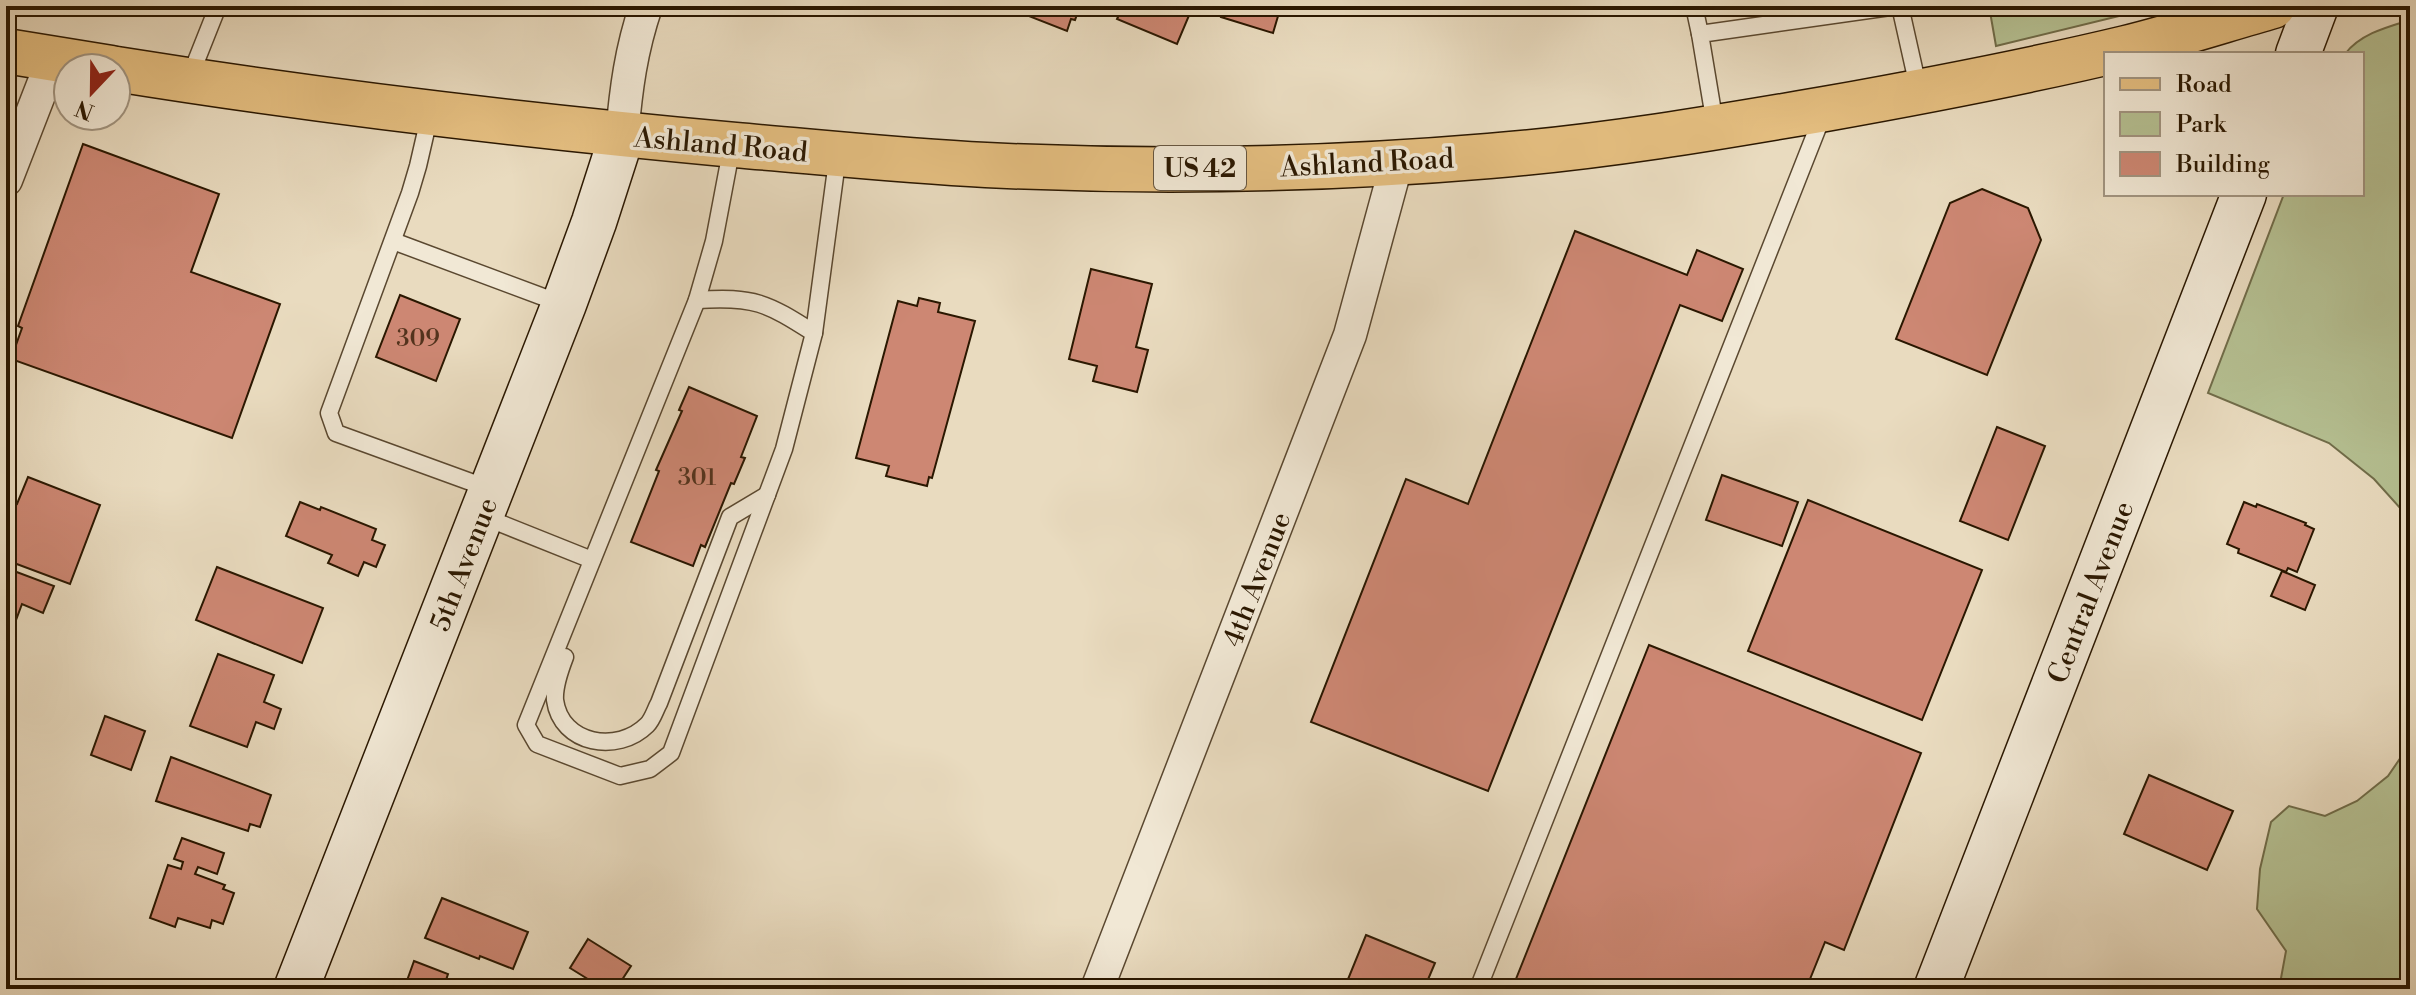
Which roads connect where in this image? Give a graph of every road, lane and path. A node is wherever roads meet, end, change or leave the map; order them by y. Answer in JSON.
{"nodes":[{"id":1,"x":218,"y":6,"type":"edge"},
{"id":2,"x":646,"y":6,"type":"edge"},
{"id":3,"x":1694,"y":6,"type":"edge"},
{"id":4,"x":1898,"y":6,"type":"edge"},
{"id":5,"x":2273,"y":6,"type":"edge"},
{"id":6,"x":2316,"y":6,"type":"edge"},
{"id":7,"x":1700,"y":34,"type":"junction"},
{"id":8,"x":6,"y":51,"type":"edge"},
{"id":9,"x":2107,"y":52,"type":"edge"},
{"id":10,"x":2299,"y":52,"type":"edge"},
{"id":11,"x":2104,"y":53,"type":"edge"},
{"id":12,"x":52,"y":59,"type":"edge"},
{"id":13,"x":52,"y":62,"type":"edge"},
{"id":14,"x":132,"y":71,"type":"edge"},
{"id":15,"x":188,"y":80,"type":"junction"},
{"id":16,"x":1920,"y":92,"type":"junction"},
{"id":17,"x":1825,"y":109,"type":"junction"},
{"id":18,"x":430,"y":114,"type":"junction"},
{"id":19,"x":1716,"y":129,"type":"junction"},
{"id":20,"x":622,"y":135,"type":"junction"},
{"id":21,"x":732,"y":144,"type":"junction"},
{"id":22,"x":838,"y":154,"type":"junction"},
{"id":23,"x":1397,"y":162,"type":"junction"},
{"id":24,"x":6,"y":180,"type":"edge"},
{"id":25,"x":2243,"y":196,"type":"edge"},
{"id":26,"x":393,"y":241,"type":"junction"},
{"id":27,"x":697,"y":300,"type":"junction"},
{"id":28,"x":564,"y":304,"type":"junction"},
{"id":29,"x":814,"y":333,"type":"junction"},
{"id":30,"x":629,"y":468,"type":"junction"},
{"id":31,"x":767,"y":495,"type":"junction"},
{"id":32,"x":487,"y":502,"type":"junction"},
{"id":33,"x":592,"y":560,"type":"junction"},
{"id":34,"x":296,"y":989,"type":"edge"},
{"id":35,"x":1097,"y":989,"type":"edge"},
{"id":36,"x":1478,"y":989,"type":"edge"},
{"id":37,"x":1936,"y":989,"type":"edge"}],
"edges":[{"from":1,"to":15,"type":"lane"},
{"from":2,"to":20,"type":"street"},
{"from":3,"to":7,"type":"lane"},
{"from":4,"to":7,"type":"lane"},
{"from":4,"to":16,"type":"lane"},
{"from":5,"to":9,"type":"main road","name":"Ashland Road","number":"US 42"},
{"from":6,"to":10,"type":"street"},
{"from":7,"to":19,"type":"lane"},
{"from":8,"to":12,"type":"main road","name":"Ashland Road","number":"US 42"},
{"from":11,"to":16,"type":"main road","name":"Ashland Road","number":"US 42"},
{"from":13,"to":24,"type":"street"},
{"from":14,"to":15,"type":"main road","name":"Ashland Road","number":"US 42"},
{"from":15,"to":18,"type":"main road","name":"Ashland Road","number":"US 42"},
{"from":16,"to":17,"type":"main road","name":"Ashland Road","number":"US 42"},
{"from":17,"to":19,"type":"main road","name":"Ashland Road","number":"US 42"},
{"from":17,"to":36,"type":"lane"},
{"from":18,"to":20,"type":"main road","name":"Ashland Road","number":"US 42"},
{"from":18,"to":26,"type":"lane"},
{"from":19,"to":23,"type":"main road","name":"Ashland Road","number":"US 42"},
{"from":20,"to":21,"type":"main road","name":"Ashland Road","number":"US 42"},
{"from":20,"to":28,"type":"street","name":"5th Avenue"},
{"from":21,"to":22,"type":"main road","name":"Ashland Road","number":"US 42"},
{"from":21,"to":27,"type":"lane"},
{"from":22,"to":23,"type":"main road","name":"Ashland Road","number":"US 42"},
{"from":22,"to":29,"type":"lane"},
{"from":23,"to":35,"type":"street","name":"4th Avenue"},
{"from":25,"to":37,"type":"street","name":"Central Avenue"},
{"from":26,"to":28,"type":"lane"},
{"from":26,"to":32,"type":"lane"},
{"from":27,"to":29,"type":"lane"},
{"from":27,"to":30,"type":"lane"},
{"from":28,"to":32,"type":"street","name":"5th Avenue"},
{"from":29,"to":31,"type":"lane"},
{"from":30,"to":31,"type":"lane"},
{"from":30,"to":33,"type":"lane"},
{"from":31,"to":33,"type":"lane"},
{"from":32,"to":33,"type":"lane"},
{"from":32,"to":34,"type":"street","name":"5th Avenue"}]}
